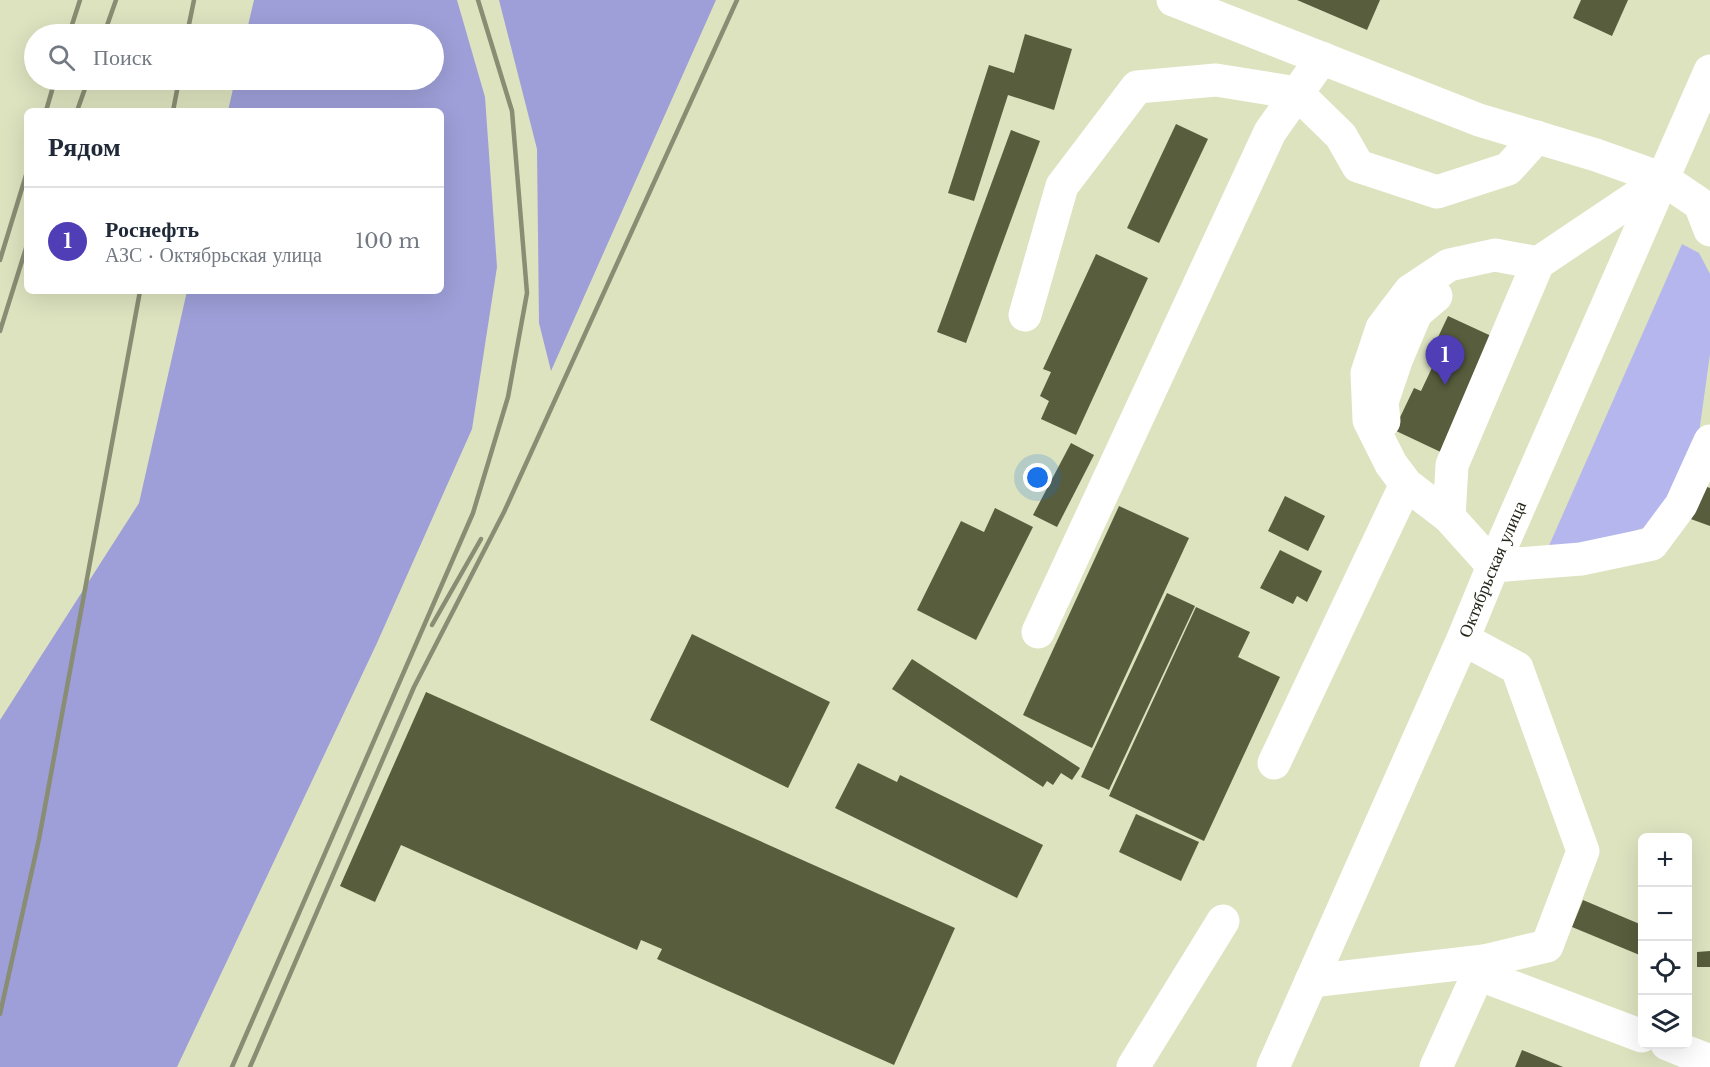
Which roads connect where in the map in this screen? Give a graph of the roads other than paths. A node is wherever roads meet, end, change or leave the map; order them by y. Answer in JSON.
{"nodes":[{"id":1,"x":1173,"y":0,"type":"edge"},
{"id":2,"x":1322,"y":58,"type":"junction"},
{"id":3,"x":1710,"y":71,"type":"edge"},
{"id":4,"x":1297,"y":93,"type":"junction"},
{"id":5,"x":1537,"y":137,"type":"junction"},
{"id":6,"x":1663,"y":179,"type":"junction"},
{"id":7,"x":1710,"y":230,"type":"edge"},
{"id":8,"x":1538,"y":263,"type":"junction"},
{"id":9,"x":1025,"y":315,"type":"dead end"},
{"id":10,"x":1710,"y":441,"type":"edge"},
{"id":11,"x":1399,"y":474,"type":"junction"},
{"id":12,"x":1449,"y":517,"type":"junction"},
{"id":13,"x":1493,"y":566,"type":"junction"},
{"id":14,"x":1038,"y":632,"type":"dead end"},
{"id":15,"x":1463,"y":639,"type":"junction"},
{"id":16,"x":1274,"y":763,"type":"dead end"},
{"id":17,"x":1223,"y":921,"type":"dead end"},
{"id":18,"x":1481,"y":968,"type":"junction"},
{"id":19,"x":1311,"y":981,"type":"junction"},
{"id":20,"x":1638,"y":1034,"type":"edge"},
{"id":21,"x":1680,"y":1049,"type":"edge"},
{"id":22,"x":1710,"y":1061,"type":"edge"},
{"id":23,"x":1133,"y":1067,"type":"edge"},
{"id":24,"x":1273,"y":1067,"type":"edge"},
{"id":25,"x":1436,"y":1067,"type":"edge"}],
"edges":[{"from":1,"to":2,"type":"main road"},
{"from":2,"to":4,"type":"main road"},
{"from":2,"to":5,"type":"main road"},
{"from":3,"to":6,"type":"main road","name":"Октябрьская улица"},
{"from":4,"to":5,"type":"main road"},
{"from":4,"to":9,"type":"main road"},
{"from":4,"to":14,"type":"main road"},
{"from":5,"to":6,"type":"main road"},
{"from":6,"to":7,"type":"main road"},
{"from":6,"to":8,"type":"main road"},
{"from":6,"to":13,"type":"main road","name":"Октябрьская улица"},
{"from":8,"to":11,"type":"main road"},
{"from":8,"to":12,"type":"main road"},
{"from":10,"to":13,"type":"main road"},
{"from":11,"to":12,"type":"main road"},
{"from":11,"to":16,"type":"main road"},
{"from":12,"to":13,"type":"main road"},
{"from":13,"to":15,"type":"main road","name":"Октябрьская улица"},
{"from":15,"to":18,"type":"main road"},
{"from":15,"to":19,"type":"main road","name":"Октябрьская улица"},
{"from":17,"to":23,"type":"main road"},
{"from":18,"to":19,"type":"main road"},
{"from":18,"to":20,"type":"main road"},
{"from":18,"to":25,"type":"main road"},
{"from":19,"to":24,"type":"main road","name":"Октябрьская улица"},
{"from":21,"to":22,"type":"main road"}]}
